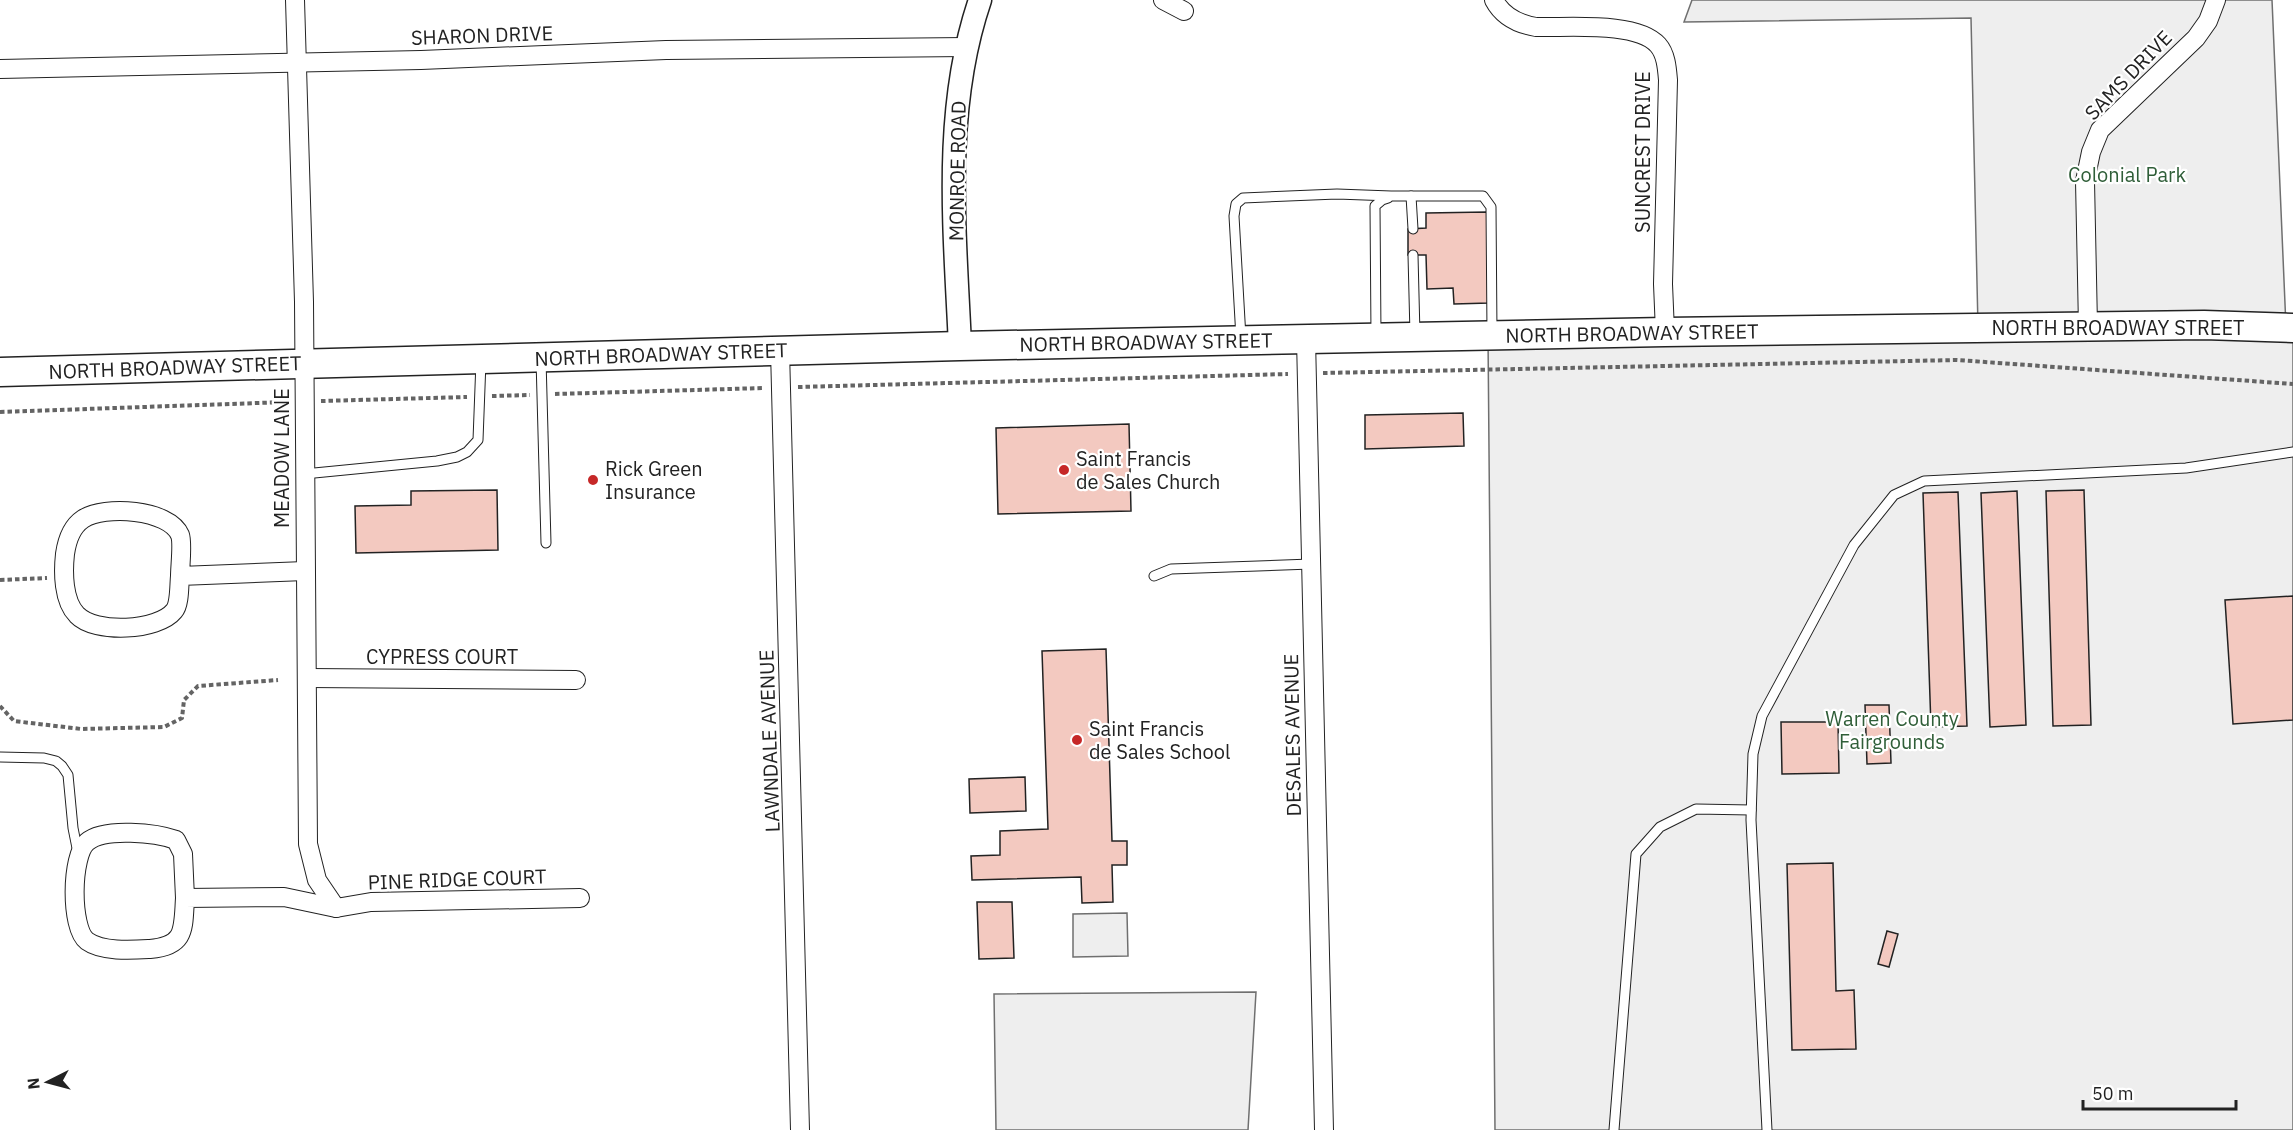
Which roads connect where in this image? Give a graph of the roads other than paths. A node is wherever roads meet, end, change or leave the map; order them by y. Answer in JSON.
{"nodes":[{"id":1,"x":295,"y":0,"type":"edge"},
{"id":2,"x":980,"y":0,"type":"edge"},
{"id":3,"x":1163,"y":0,"type":"edge"},
{"id":4,"x":1494,"y":0,"type":"edge"},
{"id":5,"x":2215,"y":2,"type":"edge"},
{"id":6,"x":1184,"y":11,"type":"dead end"},
{"id":7,"x":967,"y":47,"type":"junction"},
{"id":8,"x":296,"y":63,"type":"junction"},
{"id":9,"x":0,"y":69,"type":"edge"},
{"id":10,"x":1391,"y":196,"type":"junction"},
{"id":11,"x":1412,"y":196,"type":"junction"},
{"id":12,"x":1413,"y":229,"type":"dead end"},
{"id":13,"x":1413,"y":255,"type":"dead end"},
{"id":14,"x":2088,"y":326,"type":"junction"},
{"id":15,"x":2293,"y":328,"type":"edge"},
{"id":16,"x":1665,"y":332,"type":"junction"},
{"id":17,"x":1492,"y":336,"type":"junction"},
{"id":18,"x":1415,"y":337,"type":"junction"},
{"id":19,"x":1376,"y":338,"type":"junction"},
{"id":20,"x":1306,"y":339,"type":"junction"},
{"id":21,"x":1241,"y":340,"type":"junction"},
{"id":22,"x":960,"y":346,"type":"junction"},
{"id":23,"x":780,"y":350,"type":"junction"},
{"id":24,"x":541,"y":357,"type":"junction"},
{"id":25,"x":481,"y":359,"type":"junction"},
{"id":26,"x":303,"y":363,"type":"junction"},
{"id":27,"x":0,"y":372,"type":"edge"},
{"id":28,"x":2293,"y":452,"type":"edge"},
{"id":29,"x":304,"y":474,"type":"junction"},
{"id":30,"x":546,"y":543,"type":"dead end"},
{"id":31,"x":1311,"y":564,"type":"junction"},
{"id":32,"x":305,"y":572,"type":"junction"},
{"id":33,"x":180,"y":576,"type":"junction"},
{"id":34,"x":1154,"y":576,"type":"dead end"},
{"id":35,"x":308,"y":678,"type":"junction"},
{"id":36,"x":576,"y":680,"type":"dead end"},
{"id":37,"x":0,"y":757,"type":"edge"},
{"id":38,"x":1751,"y":810,"type":"junction"},
{"id":39,"x":79,"y":853,"type":"junction"},
{"id":40,"x":185,"y":898,"type":"junction"},
{"id":41,"x":580,"y":898,"type":"dead end"},
{"id":42,"x":336,"y":908,"type":"junction"},
{"id":43,"x":800,"y":1130,"type":"edge"},
{"id":44,"x":1324,"y":1130,"type":"edge"},
{"id":45,"x":1614,"y":1130,"type":"edge"},
{"id":46,"x":1767,"y":1130,"type":"edge"}],
"edges":[{"from":1,"to":8,"type":"street","name":"MEADOW LANE"},
{"from":2,"to":7,"type":"street","name":"MONROE ROAD"},
{"from":3,"to":6,"type":"street"},
{"from":4,"to":16,"type":"street","name":"SUNCREST DRIVE"},
{"from":5,"to":14,"type":"street","name":"SAMS DRIVE"},
{"from":7,"to":8,"type":"street","name":"SHARON DRIVE"},
{"from":7,"to":22,"type":"street","name":"MONROE ROAD"},
{"from":8,"to":9,"type":"street","name":"SHARON DRIVE"},
{"from":8,"to":26,"type":"street","name":"MEADOW LANE"},
{"from":10,"to":11,"type":"lane"},
{"from":10,"to":19,"type":"lane"},
{"from":10,"to":21,"type":"lane"},
{"from":11,"to":12,"type":"lane"},
{"from":11,"to":17,"type":"lane"},
{"from":13,"to":18,"type":"lane"},
{"from":14,"to":15,"type":"main road","name":"NORTH BROADWAY STREET"},
{"from":14,"to":16,"type":"main road","name":"NORTH BROADWAY STREET"},
{"from":16,"to":17,"type":"main road","name":"NORTH BROADWAY STREET"},
{"from":17,"to":18,"type":"main road","name":"NORTH BROADWAY STREET"},
{"from":18,"to":19,"type":"main road","name":"NORTH BROADWAY STREET"},
{"from":19,"to":20,"type":"main road","name":"NORTH BROADWAY STREET"},
{"from":20,"to":21,"type":"main road","name":"NORTH BROADWAY STREET"},
{"from":20,"to":31,"type":"street","name":"DESALES AVENUE"},
{"from":21,"to":22,"type":"main road","name":"NORTH BROADWAY STREET"},
{"from":22,"to":23,"type":"main road","name":"NORTH BROADWAY STREET"},
{"from":23,"to":24,"type":"main road","name":"NORTH BROADWAY STREET"},
{"from":23,"to":43,"type":"street","name":"LAWNDALE AVENUE"},
{"from":24,"to":25,"type":"main road","name":"NORTH BROADWAY STREET"},
{"from":24,"to":30,"type":"lane"},
{"from":25,"to":26,"type":"main road","name":"NORTH BROADWAY STREET"},
{"from":25,"to":29,"type":"lane"},
{"from":26,"to":27,"type":"main road","name":"NORTH BROADWAY STREET"},
{"from":26,"to":29,"type":"street","name":"MEADOW LANE"},
{"from":28,"to":38,"type":"lane"},
{"from":29,"to":32,"type":"street","name":"MEADOW LANE"},
{"from":31,"to":34,"type":"lane"},
{"from":31,"to":44,"type":"street","name":"DESALES AVENUE"},
{"from":32,"to":33,"type":"street"},
{"from":32,"to":35,"type":"street","name":"MEADOW LANE"},
{"from":33,"to":33,"type":"street"},
{"from":35,"to":36,"type":"street","name":"CYPRESS COURT"},
{"from":35,"to":42,"type":"street","name":"MEADOW LANE"},
{"from":37,"to":39,"type":"lane"},
{"from":38,"to":45,"type":"lane"},
{"from":38,"to":46,"type":"lane"},
{"from":39,"to":40,"type":"street"},
{"from":39,"to":40,"type":"street"},
{"from":40,"to":42,"type":"street"},
{"from":41,"to":42,"type":"street","name":"PINE RIDGE COURT"}]}
